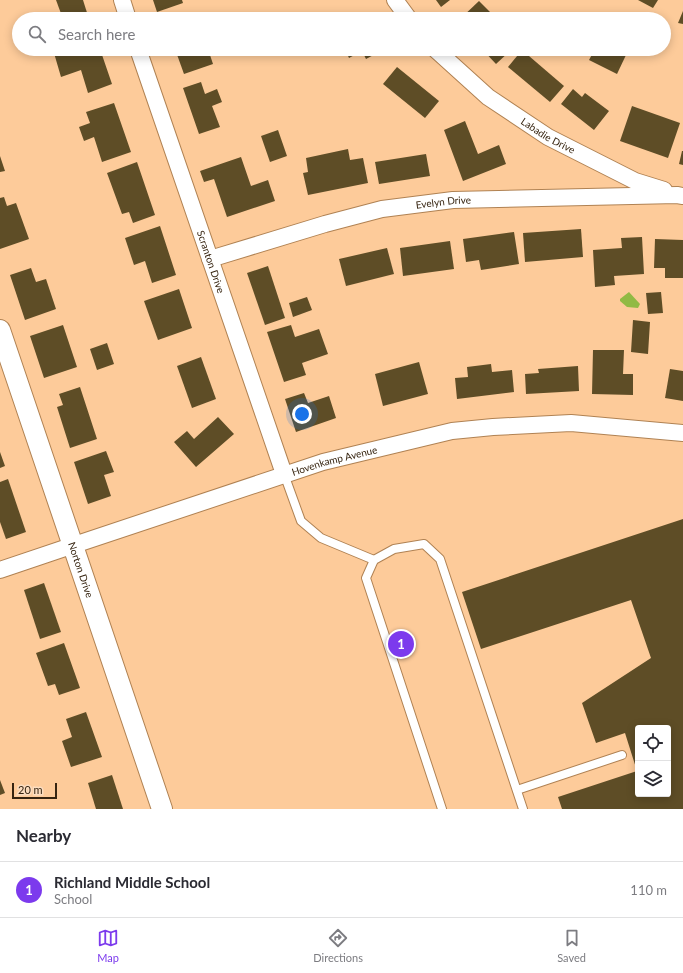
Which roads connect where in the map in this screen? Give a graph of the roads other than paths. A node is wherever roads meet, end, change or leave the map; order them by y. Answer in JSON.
{"nodes":[{"id":1,"x":122,"y":0,"type":"edge"},
{"id":2,"x":395,"y":0,"type":"edge"},
{"id":3,"x":126,"y":12,"type":"edge"},
{"id":4,"x":404,"y":12,"type":"edge"},
{"id":5,"x":140,"y":56,"type":"edge"},
{"id":6,"x":443,"y":56,"type":"edge"},
{"id":7,"x":680,"y":195,"type":"edge"},
{"id":8,"x":210,"y":259,"type":"junction"},
{"id":9,"x":0,"y":330,"type":"edge"},
{"id":10,"x":683,"y":433,"type":"edge"},
{"id":11,"x":284,"y":474,"type":"junction"},
{"id":12,"x":74,"y":545,"type":"junction"},
{"id":13,"x":374,"y":560,"type":"junction"},
{"id":14,"x":0,"y":570,"type":"edge"},
{"id":15,"x":622,"y":755,"type":"dead end"},
{"id":16,"x":517,"y":790,"type":"junction"},
{"id":17,"x":162,"y":809,"type":"edge"},
{"id":18,"x":442,"y":809,"type":"edge"},
{"id":19,"x":523,"y":809,"type":"edge"}],
"edges":[{"from":1,"to":3,"type":"street"},
{"from":2,"to":4,"type":"street"},
{"from":5,"to":8,"type":"street","name":"Scranton Drive"},
{"from":6,"to":7,"type":"street","name":"Labadie Drive"},
{"from":7,"to":8,"type":"street","name":"Evelyn Drive"},
{"from":8,"to":11,"type":"street","name":"Scranton Drive"},
{"from":9,"to":12,"type":"street","name":"Norton Drive"},
{"from":10,"to":11,"type":"street","name":"Hovenkamp Avenue"},
{"from":11,"to":12,"type":"street","name":"Hovenkamp Avenue"},
{"from":11,"to":13,"type":"lane"},
{"from":12,"to":14,"type":"street","name":"Hovenkamp Avenue"},
{"from":12,"to":17,"type":"street","name":"Norton Drive"},
{"from":13,"to":16,"type":"lane"},
{"from":13,"to":18,"type":"lane"},
{"from":15,"to":16,"type":"lane"},
{"from":16,"to":19,"type":"lane"}]}
